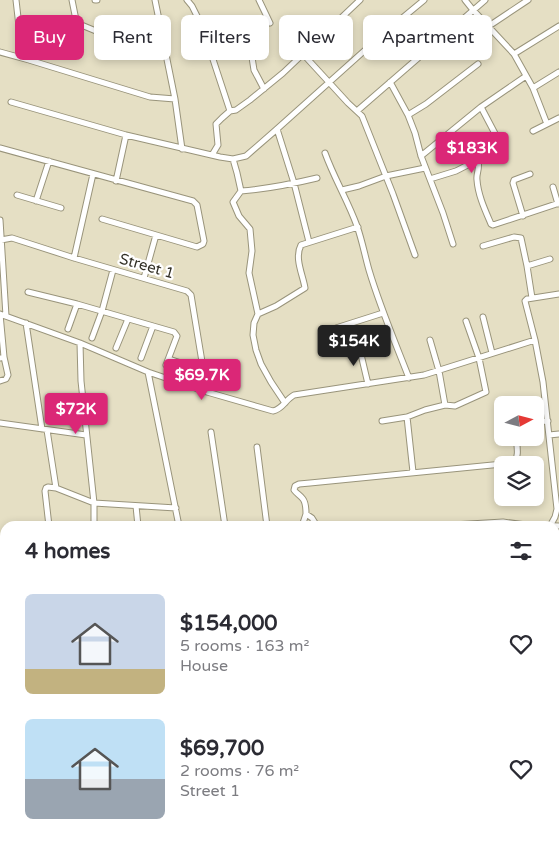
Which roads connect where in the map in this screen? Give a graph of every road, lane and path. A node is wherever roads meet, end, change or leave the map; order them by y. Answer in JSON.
{"nodes":[{"id":1,"x":16,"y":0,"type":"edge"},
{"id":2,"x":72,"y":0,"type":"edge"},
{"id":3,"x":155,"y":0,"type":"edge"},
{"id":4,"x":187,"y":0,"type":"edge"},
{"id":5,"x":259,"y":0,"type":"edge"},
{"id":6,"x":360,"y":0,"type":"edge"},
{"id":7,"x":424,"y":0,"type":"edge"},
{"id":8,"x":465,"y":0,"type":"edge"},
{"id":9,"x":485,"y":0,"type":"edge"},
{"id":10,"x":528,"y":0,"type":"edge"},
{"id":11,"x":473,"y":10,"type":"junction"},
{"id":12,"x":18,"y":15,"type":"edge"},
{"id":13,"x":158,"y":15,"type":"edge"},
{"id":14,"x":344,"y":15,"type":"edge"},
{"id":15,"x":478,"y":15,"type":"edge"},
{"id":16,"x":270,"y":23,"type":"dead end"},
{"id":17,"x":492,"y":24,"type":"edge"},
{"id":18,"x":559,"y":26,"type":"edge"},
{"id":19,"x":492,"y":29,"type":"edge"},
{"id":20,"x":94,"y":30,"type":"edge"},
{"id":21,"x":0,"y":52,"type":"edge"},
{"id":22,"x":514,"y":54,"type":"junction"},
{"id":23,"x":15,"y":56,"type":"edge"},
{"id":24,"x":30,"y":60,"type":"edge"},
{"id":25,"x":167,"y":60,"type":"edge"},
{"id":26,"x":252,"y":60,"type":"edge"},
{"id":27,"x":296,"y":60,"type":"edge"},
{"id":28,"x":308,"y":60,"type":"edge"},
{"id":29,"x":478,"y":64,"type":"dead end"},
{"id":30,"x":559,"y":72,"type":"edge"},
{"id":31,"x":526,"y":76,"type":"junction"},
{"id":32,"x":390,"y":82,"type":"junction"},
{"id":33,"x":329,"y":83,"type":"junction"},
{"id":34,"x":533,"y":88,"type":"junction"},
{"id":35,"x":264,"y":89,"type":"junction"},
{"id":36,"x":175,"y":99,"type":"junction"},
{"id":37,"x":11,"y":102,"type":"dead end"},
{"id":38,"x":481,"y":107,"type":"junction"},
{"id":39,"x":230,"y":111,"type":"junction"},
{"id":40,"x":357,"y":111,"type":"junction"},
{"id":41,"x":408,"y":115,"type":"junction"},
{"id":42,"x":559,"y":118,"type":"edge"},
{"id":43,"x":547,"y":124,"type":"junction"},
{"id":44,"x":277,"y":129,"type":"junction"},
{"id":45,"x":532,"y":132,"type":"dead end"},
{"id":46,"x":126,"y":135,"type":"junction"},
{"id":47,"x":0,"y":148,"type":"edge"},
{"id":48,"x":182,"y":149,"type":"junction"},
{"id":49,"x":325,"y":153,"type":"dead end"},
{"id":50,"x":212,"y":155,"type":"junction"},
{"id":51,"x":421,"y":156,"type":"junction"},
{"id":52,"x":233,"y":160,"type":"junction"},
{"id":53,"x":478,"y":160,"type":"junction"},
{"id":54,"x":49,"y":161,"type":"junction"},
{"id":55,"x":425,"y":168,"type":"junction"},
{"id":56,"x":93,"y":174,"type":"junction"},
{"id":57,"x":530,"y":174,"type":"dead end"},
{"id":58,"x":386,"y":176,"type":"junction"},
{"id":59,"x":317,"y":178,"type":"dead end"},
{"id":60,"x":430,"y":178,"type":"junction"},
{"id":61,"x":116,"y":181,"type":"junction"},
{"id":62,"x":294,"y":182,"type":"junction"},
{"id":63,"x":553,"y":187,"type":"dead end"},
{"id":64,"x":342,"y":190,"type":"junction"},
{"id":65,"x":240,"y":191,"type":"junction"},
{"id":66,"x":17,"y":195,"type":"dead end"},
{"id":67,"x":36,"y":201,"type":"junction"},
{"id":68,"x":558,"y":204,"type":"edge"},
{"id":69,"x":61,"y":208,"type":"dead end"},
{"id":70,"x":523,"y":216,"type":"junction"},
{"id":71,"x":102,"y":219,"type":"dead end"},
{"id":72,"x":0,"y":220,"type":"edge"},
{"id":73,"x":358,"y":227,"type":"junction"},
{"id":74,"x":156,"y":235,"type":"junction"},
{"id":75,"x":2,"y":240,"type":"junction"},
{"id":76,"x":309,"y":242,"type":"junction"},
{"id":77,"x":453,"y":244,"type":"dead end"},
{"id":78,"x":483,"y":246,"type":"dead end"},
{"id":79,"x":415,"y":255,"type":"dead end"},
{"id":80,"x":74,"y":258,"type":"junction"},
{"id":81,"x":550,"y":258,"type":"dead end"},
{"id":82,"x":527,"y":266,"type":"junction"},
{"id":83,"x":113,"y":270,"type":"junction"},
{"id":84,"x":144,"y":278,"type":"junction"},
{"id":85,"x":28,"y":292,"type":"dead end"},
{"id":86,"x":559,"y":294,"type":"edge"},
{"id":87,"x":532,"y":298,"type":"junction"},
{"id":88,"x":77,"y":304,"type":"junction"},
{"id":89,"x":102,"y":311,"type":"junction"},
{"id":90,"x":383,"y":313,"type":"junction"},
{"id":91,"x":2,"y":314,"type":"edge"},
{"id":92,"x":258,"y":314,"type":"junction"},
{"id":93,"x":483,"y":317,"type":"dead end"},
{"id":94,"x":128,"y":319,"type":"junction"},
{"id":95,"x":466,"y":321,"type":"dead end"},
{"id":96,"x":26,"y":323,"type":"junction"},
{"id":97,"x":153,"y":326,"type":"junction"},
{"id":98,"x":336,"y":328,"type":"dead end"},
{"id":99,"x":68,"y":329,"type":"dead end"},
{"id":100,"x":92,"y":338,"type":"dead end"},
{"id":101,"x":430,"y":340,"type":"dead end"},
{"id":102,"x":535,"y":340,"type":"junction"},
{"id":103,"x":80,"y":343,"type":"junction"},
{"id":104,"x":359,"y":346,"type":"dead end"},
{"id":105,"x":116,"y":348,"type":"dead end"},
{"id":106,"x":492,"y":353,"type":"junction"},
{"id":107,"x":2,"y":358,"type":"edge"},
{"id":108,"x":140,"y":358,"type":"dead end"},
{"id":109,"x":479,"y":358,"type":"junction"},
{"id":110,"x":193,"y":367,"type":"dead end"},
{"id":111,"x":439,"y":371,"type":"junction"},
{"id":112,"x":148,"y":372,"type":"junction"},
{"id":113,"x":409,"y":378,"type":"junction"},
{"id":114,"x":0,"y":381,"type":"edge"},
{"id":115,"x":368,"y":384,"type":"junction"},
{"id":116,"x":207,"y":392,"type":"junction"},
{"id":117,"x":285,"y":403,"type":"junction"},
{"id":118,"x":445,"y":405,"type":"junction"},
{"id":119,"x":407,"y":417,"type":"junction"},
{"id":120,"x":382,"y":421,"type":"dead end"},
{"id":121,"x":544,"y":421,"type":"edge"},
{"id":122,"x":548,"y":421,"type":"junction"},
{"id":123,"x":0,"y":424,"type":"edge"},
{"id":124,"x":44,"y":430,"type":"junction"},
{"id":125,"x":211,"y":432,"type":"dead end"},
{"id":126,"x":559,"y":434,"type":"edge"},
{"id":127,"x":86,"y":435,"type":"junction"},
{"id":128,"x":549,"y":435,"type":"junction"},
{"id":129,"x":516,"y":446,"type":"edge"},
{"id":130,"x":256,"y":447,"type":"dead end"},
{"id":131,"x":413,"y":472,"type":"junction"},
{"id":132,"x":56,"y":488,"type":"junction"},
{"id":133,"x":94,"y":503,"type":"junction"},
{"id":134,"x":136,"y":506,"type":"junction"},
{"id":135,"x":176,"y":508,"type":"junction"},
{"id":136,"x":306,"y":514,"type":"junction"},
{"id":137,"x":48,"y":521,"type":"edge"},
{"id":138,"x":94,"y":521,"type":"edge"},
{"id":139,"x":138,"y":521,"type":"edge"},
{"id":140,"x":178,"y":521,"type":"edge"},
{"id":141,"x":224,"y":521,"type":"edge"},
{"id":142,"x":266,"y":521,"type":"edge"},
{"id":143,"x":304,"y":521,"type":"edge"},
{"id":144,"x":314,"y":521,"type":"edge"},
{"id":145,"x":553,"y":521,"type":"edge"}],
"edges":[{"from":1,"to":12,"type":"street"},
{"from":2,"to":20,"type":"street"},
{"from":3,"to":13,"type":"street"},
{"from":4,"to":39,"type":"street"},
{"from":5,"to":16,"type":"street"},
{"from":6,"to":14,"type":"street"},
{"from":7,"to":33,"type":"street"},
{"from":8,"to":11,"type":"street"},
{"from":9,"to":11,"type":"street"},
{"from":10,"to":17,"type":"street"},
{"from":11,"to":15,"type":"street"},
{"from":11,"to":32,"type":"street"},
{"from":18,"to":22,"type":"street"},
{"from":19,"to":22,"type":"street"},
{"from":21,"to":23,"type":"street"},
{"from":22,"to":31,"type":"street"},
{"from":24,"to":36,"type":"street"},
{"from":25,"to":36,"type":"street"},
{"from":26,"to":35,"type":"street"},
{"from":27,"to":35,"type":"street"},
{"from":28,"to":33,"type":"street"},
{"from":29,"to":41,"type":"street"},
{"from":30,"to":34,"type":"street"},
{"from":31,"to":34,"type":"street"},
{"from":31,"to":38,"type":"street"},
{"from":32,"to":40,"type":"street"},
{"from":32,"to":41,"type":"street"},
{"from":33,"to":40,"type":"street"},
{"from":33,"to":44,"type":"street"},
{"from":34,"to":43,"type":"street"},
{"from":35,"to":39,"type":"street"},
{"from":36,"to":48,"type":"street"},
{"from":37,"to":46,"type":"street"},
{"from":38,"to":51,"type":"street"},
{"from":38,"to":53,"type":"street"},
{"from":39,"to":50,"type":"street"},
{"from":40,"to":58,"type":"street"},
{"from":41,"to":51,"type":"street"},
{"from":42,"to":43,"type":"street"},
{"from":43,"to":45,"type":"street"},
{"from":44,"to":52,"type":"street"},
{"from":44,"to":62,"type":"street"},
{"from":46,"to":48,"type":"street"},
{"from":46,"to":61,"type":"street"},
{"from":47,"to":54,"type":"street"},
{"from":48,"to":50,"type":"street"},
{"from":49,"to":64,"type":"street"},
{"from":50,"to":52,"type":"street"},
{"from":51,"to":55,"type":"street"},
{"from":52,"to":65,"type":"street"},
{"from":53,"to":60,"type":"street"},
{"from":53,"to":70,"type":"street"},
{"from":54,"to":56,"type":"street"},
{"from":54,"to":67,"type":"street"},
{"from":55,"to":58,"type":"street"},
{"from":55,"to":60,"type":"street"},
{"from":56,"to":61,"type":"street"},
{"from":56,"to":80,"type":"street"},
{"from":57,"to":70,"type":"street"},
{"from":58,"to":64,"type":"street"},
{"from":58,"to":79,"type":"street"},
{"from":59,"to":62,"type":"street"},
{"from":60,"to":77,"type":"street"},
{"from":61,"to":74,"type":"street"},
{"from":62,"to":65,"type":"street"},
{"from":62,"to":76,"type":"street"},
{"from":63,"to":68,"type":"street"},
{"from":64,"to":73,"type":"street"},
{"from":65,"to":92,"type":"street"},
{"from":66,"to":67,"type":"street"},
{"from":67,"to":69,"type":"street"},
{"from":68,"to":70,"type":"street"},
{"from":71,"to":74,"type":"street"},
{"from":72,"to":75,"type":"street"},
{"from":73,"to":76,"type":"street"},
{"from":73,"to":90,"type":"street"},
{"from":74,"to":84,"type":"street"},
{"from":75,"to":80,"type":"street","name":"Street 1"},
{"from":75,"to":91,"type":"street"},
{"from":76,"to":92,"type":"street"},
{"from":78,"to":82,"type":"street"},
{"from":80,"to":83,"type":"street","name":"Street 1"},
{"from":81,"to":82,"type":"street"},
{"from":82,"to":87,"type":"street"},
{"from":83,"to":84,"type":"street","name":"Street 1"},
{"from":83,"to":89,"type":"street"},
{"from":84,"to":116,"type":"street","name":"Street 1"},
{"from":85,"to":88,"type":"street"},
{"from":86,"to":87,"type":"street"},
{"from":87,"to":102,"type":"street"},
{"from":88,"to":89,"type":"street"},
{"from":88,"to":99,"type":"street"},
{"from":89,"to":94,"type":"street"},
{"from":89,"to":100,"type":"street"},
{"from":90,"to":98,"type":"street"},
{"from":90,"to":113,"type":"street"},
{"from":91,"to":96,"type":"street"},
{"from":91,"to":107,"type":"street"},
{"from":92,"to":117,"type":"street"},
{"from":93,"to":106,"type":"street"},
{"from":94,"to":97,"type":"street"},
{"from":94,"to":105,"type":"street"},
{"from":95,"to":109,"type":"street"},
{"from":96,"to":103,"type":"street"},
{"from":96,"to":124,"type":"street"},
{"from":97,"to":108,"type":"street"},
{"from":97,"to":110,"type":"street"},
{"from":101,"to":111,"type":"street"},
{"from":102,"to":106,"type":"street"},
{"from":102,"to":122,"type":"street"},
{"from":103,"to":112,"type":"street"},
{"from":103,"to":127,"type":"street"},
{"from":104,"to":115,"type":"street"},
{"from":106,"to":109,"type":"street"},
{"from":107,"to":114,"type":"street"},
{"from":109,"to":111,"type":"street"},
{"from":109,"to":118,"type":"street"},
{"from":111,"to":113,"type":"street"},
{"from":111,"to":118,"type":"street"},
{"from":112,"to":116,"type":"street"},
{"from":112,"to":135,"type":"street"},
{"from":113,"to":115,"type":"street"},
{"from":115,"to":117,"type":"street"},
{"from":116,"to":117,"type":"street"},
{"from":118,"to":119,"type":"street"},
{"from":119,"to":120,"type":"street"},
{"from":119,"to":131,"type":"street"},
{"from":121,"to":122,"type":"street"},
{"from":122,"to":128,"type":"street"},
{"from":123,"to":124,"type":"street"},
{"from":124,"to":127,"type":"street"},
{"from":124,"to":132,"type":"street"},
{"from":125,"to":141,"type":"street"},
{"from":126,"to":128,"type":"street"},
{"from":127,"to":133,"type":"street"},
{"from":128,"to":145,"type":"street"},
{"from":129,"to":131,"type":"street"},
{"from":130,"to":142,"type":"street"},
{"from":131,"to":136,"type":"street"},
{"from":132,"to":133,"type":"street"},
{"from":132,"to":137,"type":"street"},
{"from":133,"to":134,"type":"street"},
{"from":133,"to":138,"type":"street"},
{"from":134,"to":135,"type":"street"},
{"from":134,"to":139,"type":"street"},
{"from":135,"to":140,"type":"street"},
{"from":136,"to":143,"type":"street"},
{"from":136,"to":144,"type":"street"}]}
